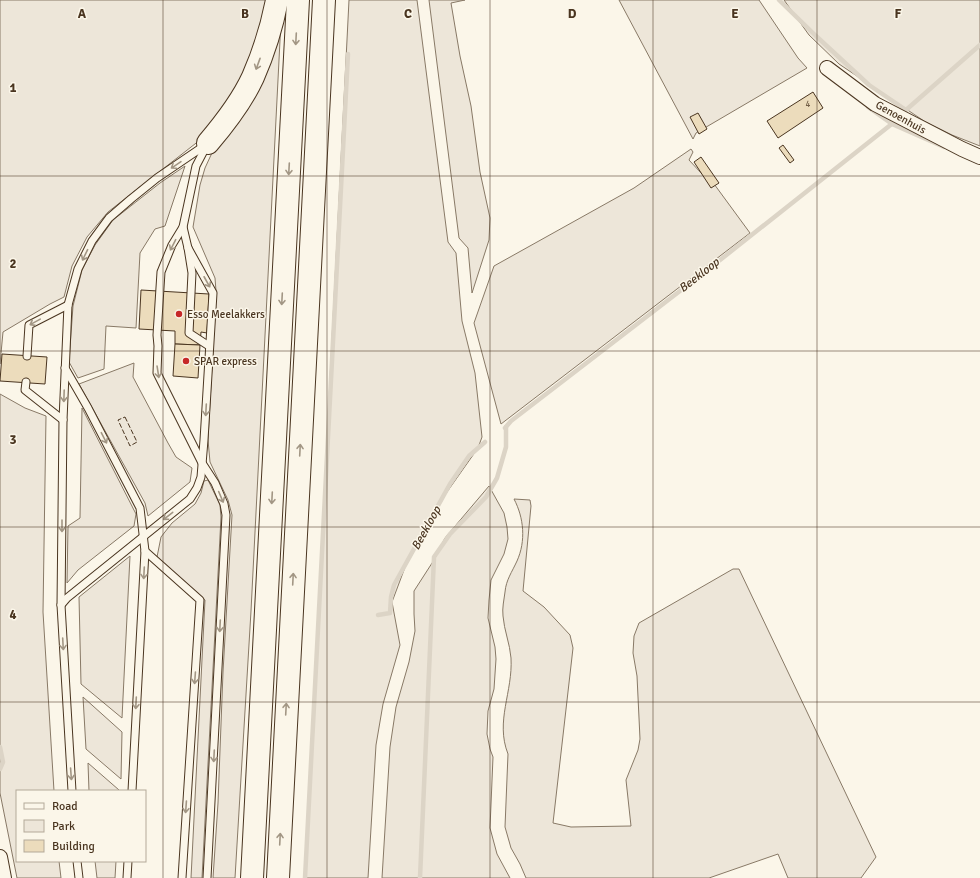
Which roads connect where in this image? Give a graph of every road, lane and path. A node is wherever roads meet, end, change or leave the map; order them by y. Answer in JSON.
{"nodes":[{"id":1,"x":277,"y":0,"type":"edge"},
{"id":2,"x":298,"y":0,"type":"edge"},
{"id":3,"x":324,"y":0,"type":"edge"},
{"id":4,"x":827,"y":68,"type":"dead end"},
{"id":5,"x":208,"y":143,"type":"junction"},
{"id":6,"x":980,"y":157,"type":"edge"},
{"id":7,"x":183,"y":227,"type":"junction"},
{"id":8,"x":188,"y":248,"type":"junction"},
{"id":9,"x":68,"y":305,"type":"junction"},
{"id":10,"x":209,"y":346,"type":"junction"},
{"id":11,"x":27,"y":356,"type":"dead end"},
{"id":12,"x":65,"y":367,"type":"junction"},
{"id":13,"x":26,"y":382,"type":"dead end"},
{"id":14,"x":63,"y":420,"type":"junction"},
{"id":15,"x":202,"y":463,"type":"junction"},
{"id":16,"x":143,"y":536,"type":"junction"},
{"id":17,"x":145,"y":551,"type":"junction"},
{"id":18,"x":61,"y":605,"type":"junction"},
{"id":19,"x":72,"y":790,"type":"edge"},
{"id":20,"x":132,"y":790,"type":"edge"},
{"id":21,"x":0,"y":857,"type":"edge"},
{"id":22,"x":77,"y":862,"type":"edge"},
{"id":23,"x":128,"y":862,"type":"edge"},
{"id":24,"x":4,"y":878,"type":"edge"},
{"id":25,"x":79,"y":878,"type":"edge"},
{"id":26,"x":127,"y":878,"type":"edge"},
{"id":27,"x":182,"y":878,"type":"edge"},
{"id":28,"x":207,"y":878,"type":"edge"},
{"id":29,"x":252,"y":878,"type":"edge"},
{"id":30,"x":278,"y":878,"type":"edge"}],
"edges":[{"from":1,"to":5,"type":"highway","one_way":true},
{"from":2,"to":29,"type":"highway","one_way":true},
{"from":30,"to":3,"type":"highway","one_way":true},
{"from":4,"to":6,"type":"street","name":"Genoenhuis"},
{"from":5,"to":7,"type":"lane"},
{"from":5,"to":9,"type":"lane","one_way":true},
{"from":7,"to":8,"type":"lane"},
{"from":7,"to":15,"type":"lane","one_way":true},
{"from":8,"to":10,"type":"lane","one_way":true},
{"from":8,"to":10,"type":"lane"},
{"from":9,"to":11,"type":"lane","one_way":true},
{"from":9,"to":12,"type":"lane"},
{"from":10,"to":15,"type":"lane","one_way":true},
{"from":12,"to":14,"type":"lane","one_way":true},
{"from":12,"to":16,"type":"lane","one_way":true},
{"from":13,"to":14,"type":"lane"},
{"from":14,"to":18,"type":"lane","one_way":true},
{"from":15,"to":16,"type":"lane","one_way":true},
{"from":15,"to":28,"type":"lane","one_way":true},
{"from":16,"to":17,"type":"lane"},
{"from":16,"to":18,"type":"lane"},
{"from":17,"to":20,"type":"lane","one_way":true},
{"from":17,"to":27,"type":"lane","one_way":true},
{"from":18,"to":19,"type":"lane","one_way":true},
{"from":21,"to":24,"type":"street"},
{"from":22,"to":25,"type":"lane"},
{"from":23,"to":26,"type":"lane"}]}
